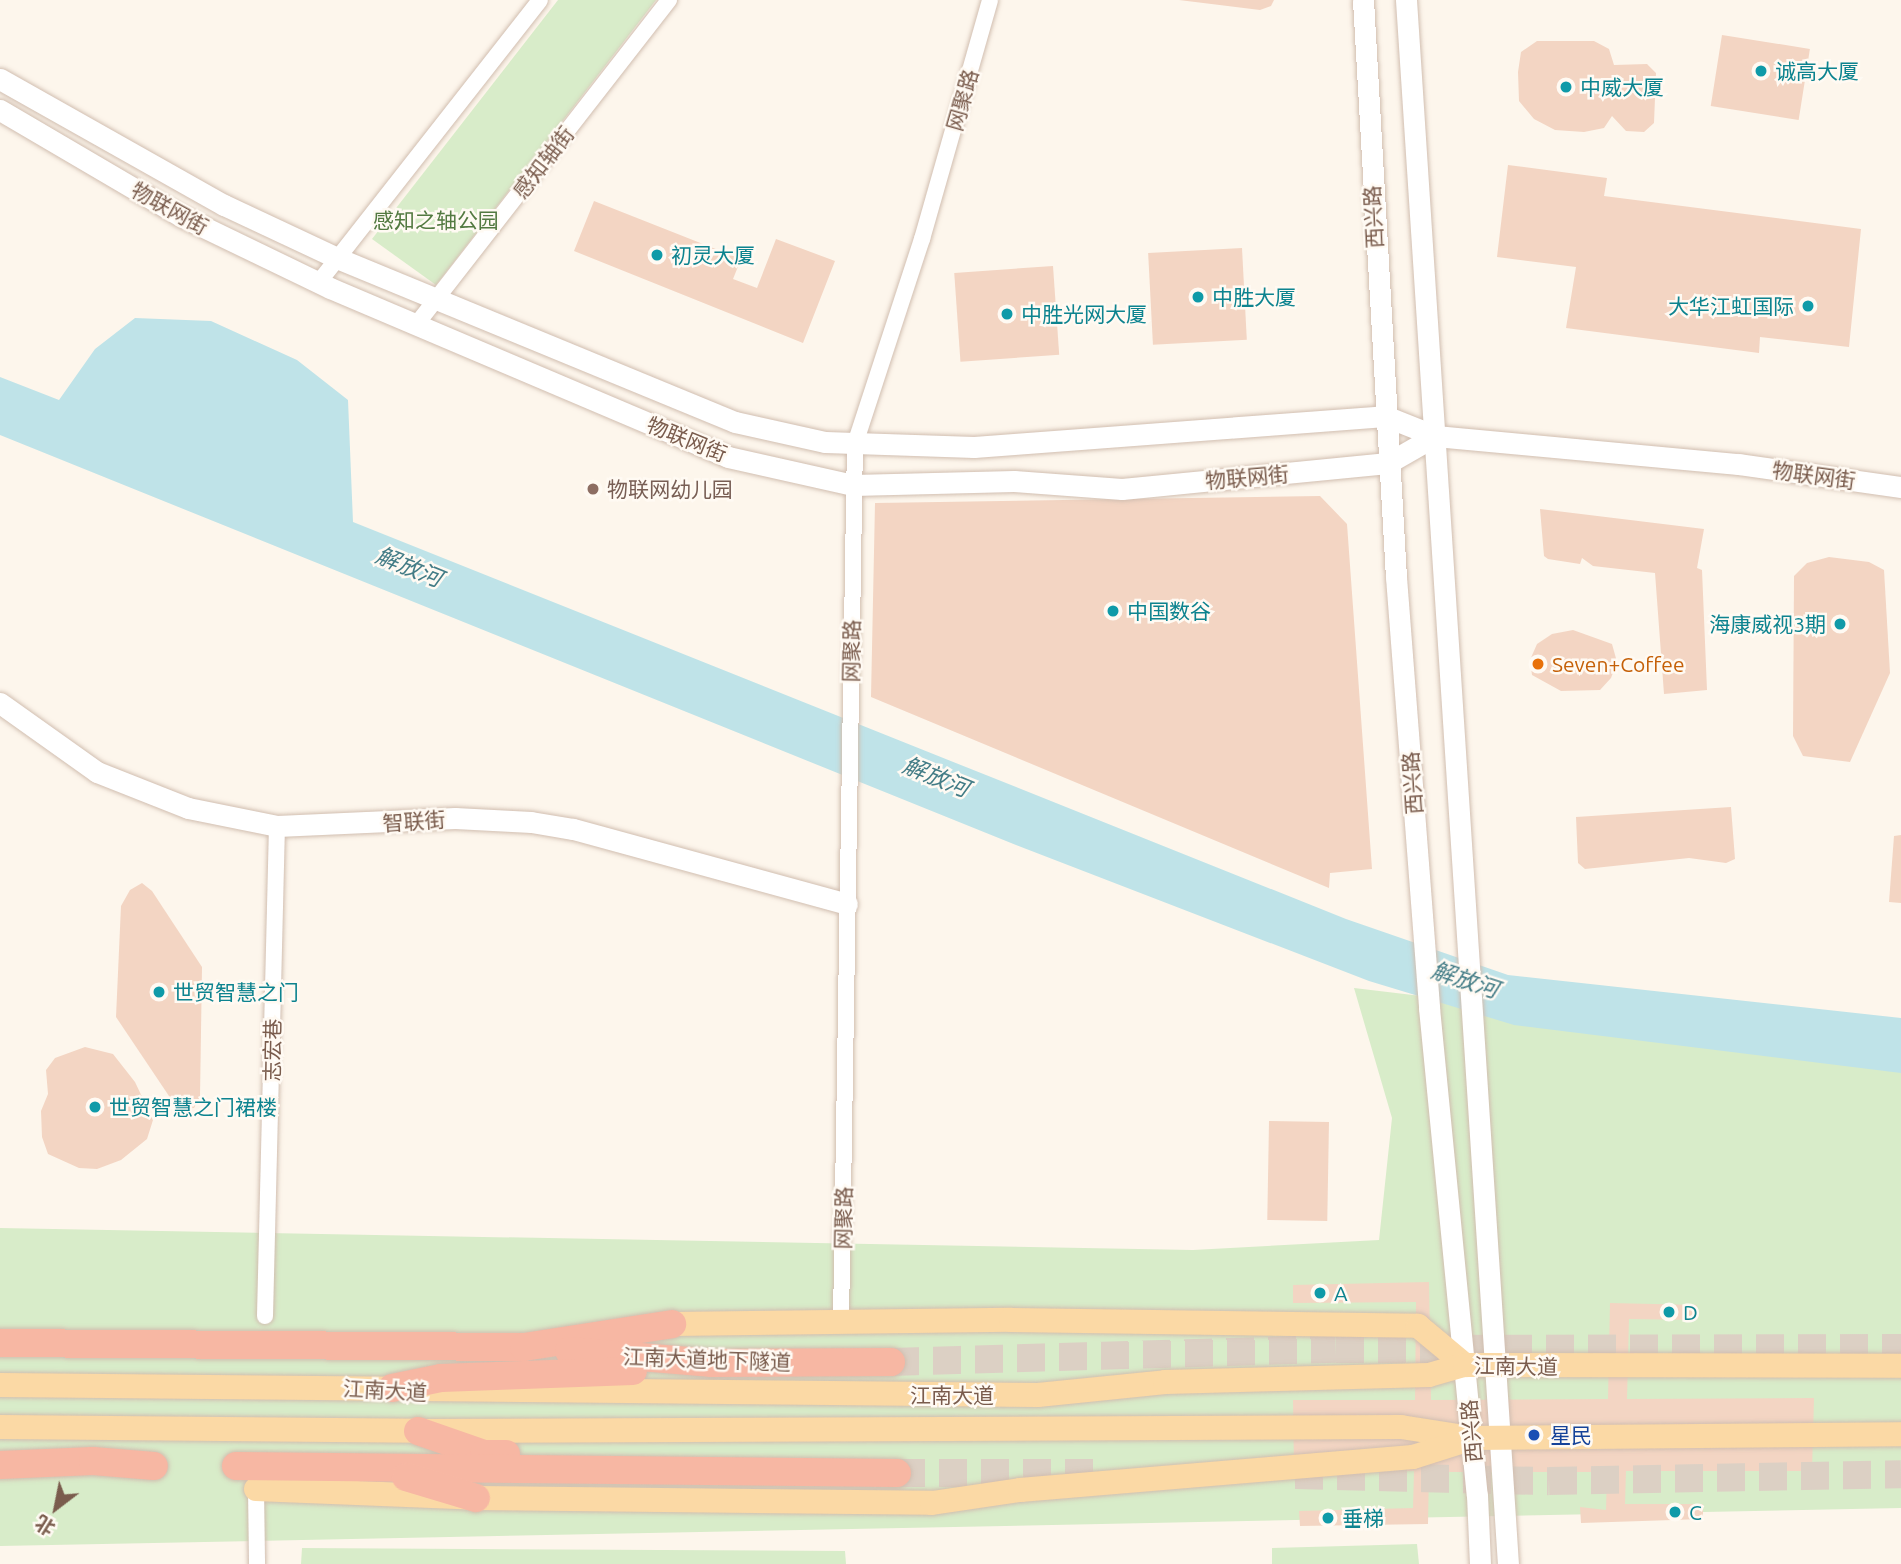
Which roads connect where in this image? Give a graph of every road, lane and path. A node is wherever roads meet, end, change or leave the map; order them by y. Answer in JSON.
{"nodes":[{"id":1,"x":540,"y":0,"type":"edge"},
{"id":2,"x":669,"y":0,"type":"edge"},
{"id":3,"x":990,"y":0,"type":"edge"},
{"id":4,"x":1363,"y":0,"type":"edge"},
{"id":5,"x":1406,"y":0,"type":"edge"},
{"id":6,"x":0,"y":79,"type":"edge"},
{"id":7,"x":0,"y":110,"type":"edge"},
{"id":8,"x":337,"y":258,"type":"junction"},
{"id":9,"x":319,"y":282,"type":"junction"},
{"id":10,"x":435,"y":301,"type":"junction"},
{"id":11,"x":416,"y":325,"type":"junction"},
{"id":12,"x":1385,"y":416,"type":"junction"},
{"id":13,"x":1435,"y":436,"type":"junction"},
{"id":14,"x":855,"y":444,"type":"junction"},
{"id":15,"x":1388,"y":463,"type":"junction"},
{"id":16,"x":853,"y":485,"type":"junction"},
{"id":17,"x":1901,"y":487,"type":"edge"},
{"id":18,"x":0,"y":703,"type":"edge"},
{"id":19,"x":277,"y":826,"type":"junction"},
{"id":20,"x":847,"y":904,"type":"junction"},
{"id":21,"x":265,"y":1316,"type":"dead end"},
{"id":22,"x":841,"y":1322,"type":"junction"},
{"id":23,"x":672,"y":1324,"type":"joint"},
{"id":24,"x":0,"y":1343,"type":"edge"},
{"id":25,"x":524,"y":1347,"type":"junction"},
{"id":26,"x":891,"y":1362,"type":"tunnel mouth"},
{"id":27,"x":712,"y":1363,"type":"junction"},
{"id":28,"x":1465,"y":1365,"type":"junction"},
{"id":29,"x":1901,"y":1366,"type":"edge"},
{"id":30,"x":1499,"y":1367,"type":"junction"},
{"id":31,"x":0,"y":1385,"type":"edge"},
{"id":32,"x":33,"y":1385,"type":"junction"},
{"id":33,"x":392,"y":1388,"type":"junction"},
{"id":34,"x":0,"y":1427,"type":"edge"},
{"id":35,"x":418,"y":1432,"type":"junction"},
{"id":36,"x":1901,"y":1434,"type":"edge"},
{"id":37,"x":1471,"y":1438,"type":"junction"},
{"id":38,"x":1498,"y":1438,"type":"junction"},
{"id":39,"x":0,"y":1465,"type":"edge"},
{"id":40,"x":154,"y":1466,"type":"dead end"},
{"id":41,"x":236,"y":1466,"type":"dead end"},
{"id":42,"x":373,"y":1468,"type":"junction"},
{"id":43,"x":257,"y":1489,"type":"joint"},
{"id":44,"x":475,"y":1498,"type":"junction"},
{"id":45,"x":257,"y":1564,"type":"edge"},
{"id":46,"x":1479,"y":1564,"type":"edge"},
{"id":47,"x":1508,"y":1564,"type":"edge"}],
"edges":[{"from":1,"to":8,"type":"street"},
{"from":2,"to":10,"type":"street","name":"感知轴街"},
{"from":3,"to":14,"type":"street","name":"网聚路"},
{"from":4,"to":12,"type":"street","name":"西兴路"},
{"from":5,"to":13,"type":"street","name":"西兴路"},
{"from":6,"to":8,"type":"street","name":"物联网街"},
{"from":7,"to":9,"type":"street","name":"物联网街"},
{"from":8,"to":9,"type":"street"},
{"from":8,"to":10,"type":"street","name":"物联网街"},
{"from":9,"to":11,"type":"street","name":"物联网街"},
{"from":10,"to":11,"type":"street","name":"感知轴街"},
{"from":10,"to":14,"type":"street","name":"物联网街"},
{"from":11,"to":16,"type":"street","name":"物联网街"},
{"from":12,"to":13,"type":"street","name":"物联网街"},
{"from":12,"to":14,"type":"street","name":"物联网街"},
{"from":12,"to":15,"type":"street","name":"西兴路"},
{"from":13,"to":15,"type":"street","name":"物联网街"},
{"from":13,"to":17,"type":"street","name":"物联网街"},
{"from":13,"to":30,"type":"street","name":"西兴路"},
{"from":14,"to":16,"type":"street","name":"网聚路"},
{"from":15,"to":16,"type":"street","name":"物联网街"},
{"from":15,"to":28,"type":"street","name":"西兴路"},
{"from":16,"to":20,"type":"street","name":"网聚路"},
{"from":18,"to":19,"type":"street","name":"智联街"},
{"from":19,"to":20,"type":"street","name":"智联街"},
{"from":19,"to":21,"type":"street","name":"志宏巷"},
{"from":20,"to":22,"type":"street","name":"网聚路"},
{"from":22,"to":23,"type":"main road"},
{"from":22,"to":28,"type":"main road"},
{"from":23,"to":25,"type":"highway"},
{"from":24,"to":25,"type":"highway"},
{"from":25,"to":27,"type":"highway","name":"江南大道地下隧道"},
{"from":26,"to":27,"type":"highway","name":"江南大道地下隧道"},
{"from":27,"to":33,"type":"highway"},
{"from":28,"to":30,"type":"main road","name":"江南大道"},
{"from":28,"to":33,"type":"main road","name":"江南大道"},
{"from":28,"to":37,"type":"street","name":"西兴路"},
{"from":29,"to":30,"type":"main road","name":"江南大道"},
{"from":30,"to":38,"type":"street","name":"西兴路"},
{"from":31,"to":32,"type":"main road","name":"江南大道"},
{"from":32,"to":33,"type":"main road","name":"江南大道"},
{"from":32,"to":34,"type":"main road"},
{"from":34,"to":35,"type":"main road","name":"江南大道"},
{"from":35,"to":37,"type":"main road","name":"江南大道"},
{"from":35,"to":42,"type":"highway"},
{"from":36,"to":38,"type":"main road","name":"江南大道"},
{"from":37,"to":38,"type":"main road","name":"江南大道"},
{"from":37,"to":44,"type":"main road"},
{"from":37,"to":46,"type":"street","name":"西兴路"},
{"from":38,"to":47,"type":"street","name":"西兴路"},
{"from":39,"to":40,"type":"highway"},
{"from":41,"to":42,"type":"highway"},
{"from":42,"to":44,"type":"highway"},
{"from":43,"to":44,"type":"main road"},
{"from":43,"to":45,"type":"street"}]}
